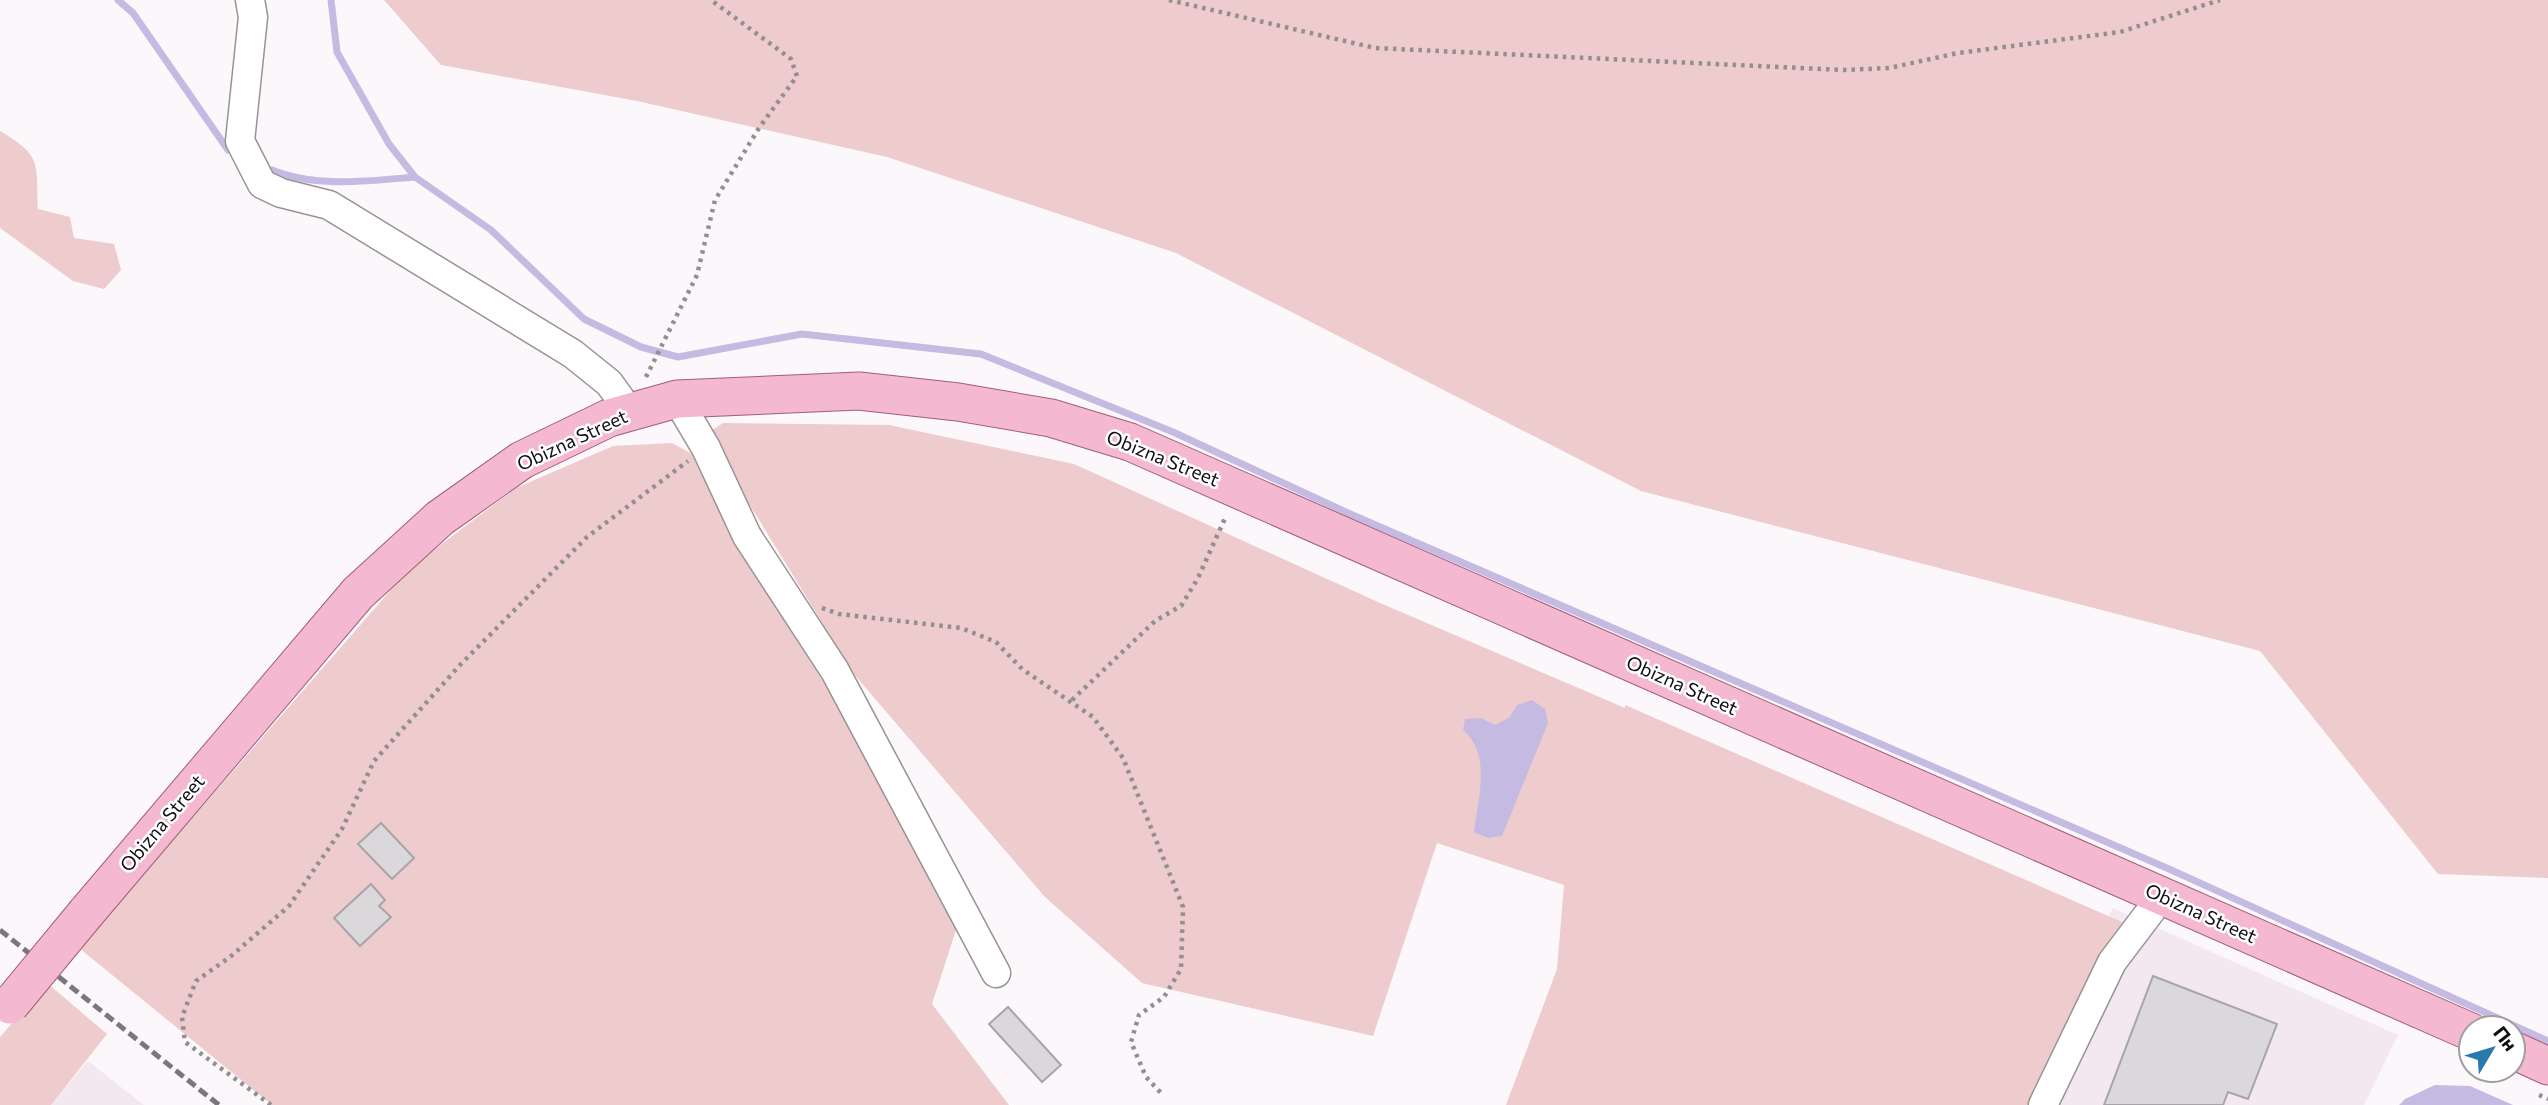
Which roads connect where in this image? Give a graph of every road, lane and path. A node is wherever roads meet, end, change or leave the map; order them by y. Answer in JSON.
{"nodes":[{"id":1,"x":250,"y":0,"type":"edge"},
{"id":2,"x":711,"y":0,"type":"edge"},
{"id":3,"x":1169,"y":0,"type":"edge"},
{"id":4,"x":2220,"y":0,"type":"edge"},
{"id":5,"x":654,"y":361,"type":"dead end"},
{"id":6,"x":677,"y":399,"type":"junction"},
{"id":7,"x":630,"y":411,"type":"junction"},
{"id":8,"x":706,"y":448,"type":"junction"},
{"id":9,"x":1215,"y":511,"type":"dead end"},
{"id":10,"x":1226,"y":516,"type":"junction"},
{"id":11,"x":1239,"y":521,"type":"dead end"},
{"id":12,"x":785,"y":595,"type":"junction"},
{"id":13,"x":1072,"y":700,"type":"junction"},
{"id":14,"x":2162,"y":896,"type":"junction"},
{"id":15,"x":996,"y":973,"type":"dead end"},
{"id":16,"x":5,"y":1011,"type":"edge"},
{"id":17,"x":2457,"y":1026,"type":"edge"},
{"id":18,"x":2527,"y":1056,"type":"edge"},
{"id":19,"x":2548,"y":1066,"type":"edge"},
{"id":20,"x":1161,"y":1093,"type":"dead end"},
{"id":21,"x":271,"y":1105,"type":"edge"},
{"id":22,"x":2043,"y":1105,"type":"edge"}],
"edges":[{"from":1,"to":7,"type":"lane"},
{"from":2,"to":5,"type":"path"},
{"from":3,"to":4,"type":"path"},
{"from":6,"to":7,"type":"main road","name":"Obizna Street"},
{"from":6,"to":8,"type":"lane"},
{"from":6,"to":14,"type":"main road","name":"Obizna Street"},
{"from":7,"to":16,"type":"main road","name":"Obizna Street","bridge":true},
{"from":8,"to":12,"type":"lane"},
{"from":8,"to":21,"type":"path"},
{"from":9,"to":10,"type":"path"},
{"from":10,"to":11,"type":"path"},
{"from":10,"to":13,"type":"path"},
{"from":12,"to":13,"type":"path"},
{"from":12,"to":15,"type":"lane"},
{"from":13,"to":20,"type":"path"},
{"from":14,"to":17,"type":"main road","name":"Obizna Street"},
{"from":14,"to":22,"type":"lane"},
{"from":18,"to":19,"type":"main road"}]}
